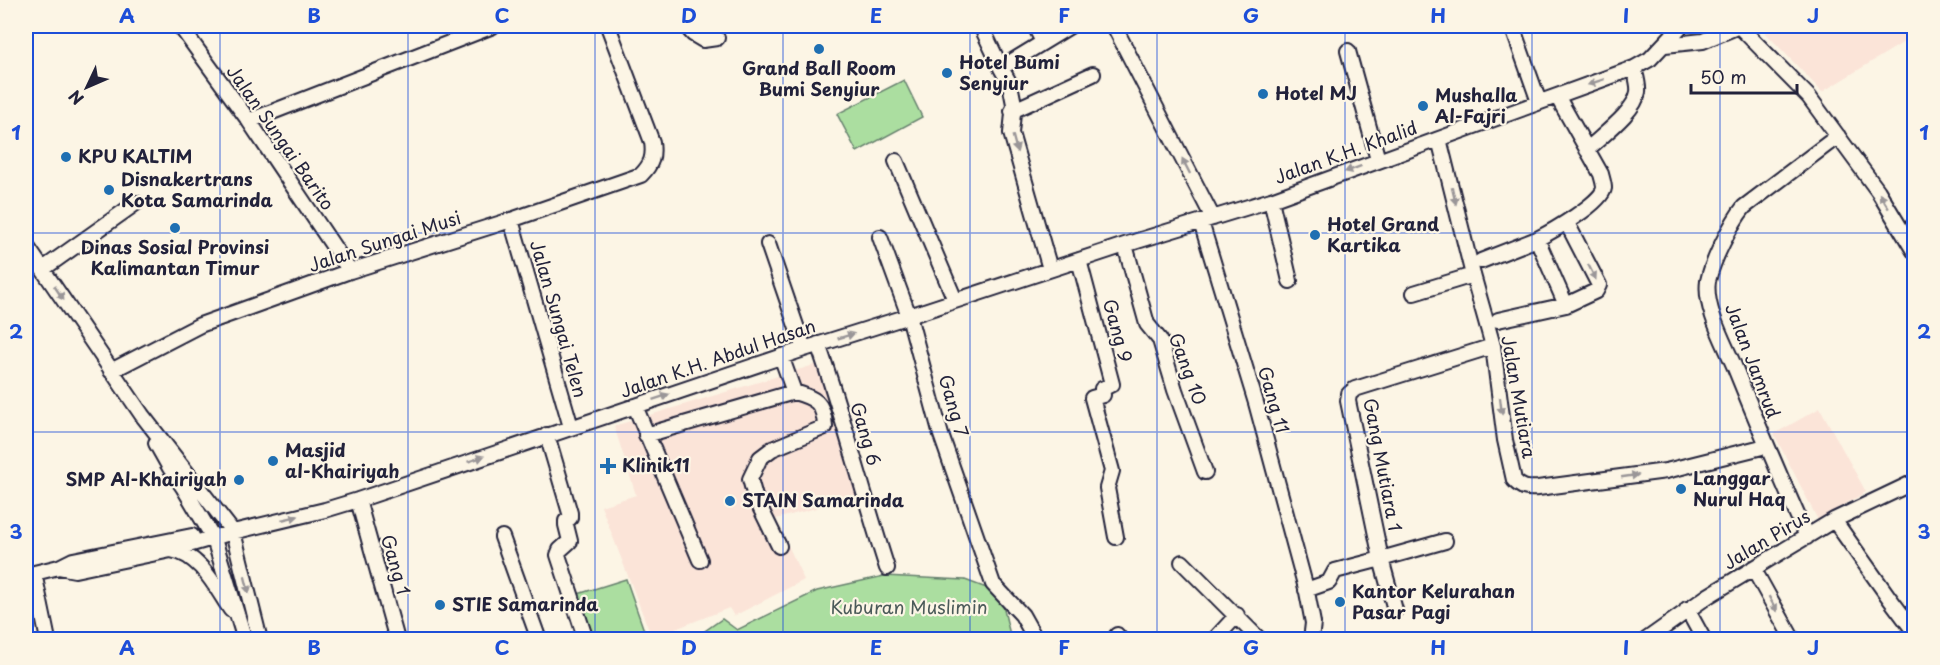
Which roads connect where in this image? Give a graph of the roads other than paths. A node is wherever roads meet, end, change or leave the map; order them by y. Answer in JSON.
{"nodes":[{"id":1,"x":180,"y":26,"type":"edge"},
{"id":2,"x":493,"y":26,"type":"edge"},
{"id":3,"x":608,"y":26,"type":"edge"},
{"id":4,"x":686,"y":26,"type":"edge"},
{"id":5,"x":981,"y":26,"type":"edge"},
{"id":6,"x":1035,"y":26,"type":"edge"},
{"id":7,"x":1070,"y":26,"type":"edge"},
{"id":8,"x":1113,"y":26,"type":"edge"},
{"id":9,"x":1512,"y":26,"type":"edge"},
{"id":10,"x":1681,"y":26,"type":"edge"},
{"id":11,"x":1739,"y":26,"type":"edge"},
{"id":12,"x":717,"y":38,"type":"dead end"},
{"id":13,"x":1043,"y":42,"type":"junction"},
{"id":14,"x":1665,"y":45,"type":"junction"},
{"id":15,"x":1348,"y":51,"type":"dead end"},
{"id":16,"x":1001,"y":68,"type":"junction"},
{"id":17,"x":1634,"y":68,"type":"junction"},
{"id":18,"x":1093,"y":74,"type":"dead end"},
{"id":19,"x":1557,"y":96,"type":"junction"},
{"id":20,"x":1539,"y":102,"type":"junction"},
{"id":21,"x":1012,"y":111,"type":"junction"},
{"id":22,"x":249,"y":121,"type":"junction"},
{"id":23,"x":1838,"y":136,"type":"junction"},
{"id":24,"x":1439,"y":139,"type":"junction"},
{"id":25,"x":1587,"y":150,"type":"junction"},
{"id":26,"x":1378,"y":160,"type":"junction"},
{"id":27,"x":896,"y":161,"type":"dead end"},
{"id":28,"x":1271,"y":200,"type":"junction"},
{"id":29,"x":136,"y":203,"type":"dead end"},
{"id":30,"x":511,"y":220,"type":"junction"},
{"id":31,"x":1207,"y":220,"type":"junction"},
{"id":32,"x":1567,"y":223,"type":"junction"},
{"id":33,"x":880,"y":237,"type":"dead end"},
{"id":34,"x":1537,"y":239,"type":"junction"},
{"id":35,"x":768,"y":244,"type":"dead end"},
{"id":36,"x":26,"y":245,"type":"edge"},
{"id":37,"x":1125,"y":245,"type":"junction"},
{"id":38,"x":1914,"y":250,"type":"edge"},
{"id":39,"x":1079,"y":260,"type":"junction"},
{"id":40,"x":1481,"y":261,"type":"dead end"},
{"id":41,"x":42,"y":269,"type":"junction"},
{"id":42,"x":1050,"y":269,"type":"junction"},
{"id":43,"x":350,"y":271,"type":"junction"},
{"id":44,"x":1473,"y":275,"type":"junction"},
{"id":45,"x":1290,"y":281,"type":"dead end"},
{"id":46,"x":1414,"y":293,"type":"dead end"},
{"id":47,"x":955,"y":300,"type":"junction"},
{"id":48,"x":1566,"y":305,"type":"junction"},
{"id":49,"x":909,"y":316,"type":"junction"},
{"id":50,"x":1498,"y":320,"type":"dead end"},
{"id":51,"x":811,"y":346,"type":"junction"},
{"id":52,"x":1493,"y":346,"type":"junction"},
{"id":53,"x":781,"y":356,"type":"junction"},
{"id":54,"x":111,"y":371,"type":"junction"},
{"id":55,"x":794,"y":392,"type":"junction"},
{"id":56,"x":635,"y":406,"type":"junction"},
{"id":57,"x":142,"y":415,"type":"junction"},
{"id":58,"x":571,"y":427,"type":"junction"},
{"id":59,"x":547,"y":435,"type":"junction"},
{"id":60,"x":646,"y":435,"type":"junction"},
{"id":61,"x":1766,"y":446,"type":"junction"},
{"id":62,"x":1205,"y":472,"type":"dead end"},
{"id":63,"x":1914,"y":482,"type":"edge"},
{"id":64,"x":358,"y":500,"type":"junction"},
{"id":65,"x":1834,"y":520,"type":"junction"},
{"id":66,"x":233,"y":532,"type":"junction"},
{"id":67,"x":212,"y":535,"type":"junction"},
{"id":68,"x":502,"y":537,"type":"dead end"},
{"id":69,"x":1116,"y":537,"type":"dead end"},
{"id":70,"x":1807,"y":537,"type":"junction"},
{"id":71,"x":1445,"y":541,"type":"dead end"},
{"id":72,"x":779,"y":546,"type":"dead end"},
{"id":73,"x":171,"y":550,"type":"junction"},
{"id":74,"x":1382,"y":559,"type":"junction"},
{"id":75,"x":700,"y":560,"type":"dead end"},
{"id":76,"x":1182,"y":562,"type":"dead end"},
{"id":77,"x":59,"y":567,"type":"junction"},
{"id":78,"x":887,"y":568,"type":"dead end"},
{"id":79,"x":1753,"y":568,"type":"junction"},
{"id":80,"x":30,"y":574,"type":"edge"},
{"id":81,"x":1306,"y":590,"type":"junction"},
{"id":82,"x":1687,"y":609,"type":"junction"},
{"id":83,"x":1395,"y":610,"type":"dead end"},
{"id":84,"x":1237,"y":615,"type":"junction"},
{"id":85,"x":241,"y":624,"type":"junction"},
{"id":86,"x":1914,"y":631,"type":"edge"},
{"id":87,"x":48,"y":639,"type":"edge"},
{"id":88,"x":245,"y":639,"type":"edge"},
{"id":89,"x":260,"y":639,"type":"edge"},
{"id":90,"x":397,"y":639,"type":"edge"},
{"id":91,"x":539,"y":639,"type":"edge"},
{"id":92,"x":586,"y":639,"type":"edge"},
{"id":93,"x":1036,"y":639,"type":"edge"},
{"id":94,"x":1214,"y":639,"type":"edge"},
{"id":95,"x":1260,"y":639,"type":"edge"},
{"id":96,"x":1311,"y":639,"type":"edge"},
{"id":97,"x":1646,"y":639,"type":"edge"},
{"id":98,"x":1704,"y":639,"type":"edge"},
{"id":99,"x":1793,"y":639,"type":"edge"}],
"edges":[{"from":1,"to":22,"type":"street","name":"Jalan Sungai Barito"},
{"from":2,"to":22,"type":"street"},
{"from":3,"to":30,"type":"street","name":"Jalan Sungai Musi"},
{"from":4,"to":12,"type":"street"},
{"from":5,"to":16,"type":"street"},
{"from":6,"to":13,"type":"street"},
{"from":7,"to":13,"type":"street"},
{"from":31,"to":8,"type":"street","name":"Gang 11","one_way":true},
{"from":9,"to":20,"type":"street"},
{"from":10,"to":14,"type":"street","name":"Jalan K.H. Khalid"},
{"from":11,"to":14,"type":"street"},
{"from":11,"to":23,"type":"street"},
{"from":13,"to":16,"type":"street"},
{"from":14,"to":17,"type":"street","name":"Jalan K.H. Khalid"},
{"from":15,"to":26,"type":"street"},
{"from":16,"to":21,"type":"street"},
{"from":17,"to":19,"type":"street","name":"Jalan K.H. Khalid","one_way":true},
{"from":17,"to":25,"type":"street"},
{"from":18,"to":21,"type":"street"},
{"from":19,"to":20,"type":"street","name":"Jalan K.H. Khalid"},
{"from":19,"to":25,"type":"street"},
{"from":20,"to":24,"type":"street","name":"Jalan K.H. Khalid"},
{"from":21,"to":42,"type":"street","one_way":true},
{"from":22,"to":43,"type":"street","name":"Jalan Sungai Barito"},
{"from":38,"to":23,"type":"street","one_way":true},
{"from":23,"to":61,"type":"street","name":"Jalan Jamrud"},
{"from":24,"to":26,"type":"street","name":"Jalan K.H. Khalid"},
{"from":24,"to":44,"type":"street","name":"Jalan Mutiara","one_way":true},
{"from":25,"to":32,"type":"street"},
{"from":26,"to":28,"type":"street","name":"Jalan K.H. Khalid","one_way":true},
{"from":27,"to":47,"type":"street"},
{"from":28,"to":31,"type":"street","name":"Jalan K.H. Khalid"},
{"from":28,"to":45,"type":"street"},
{"from":29,"to":41,"type":"street"},
{"from":30,"to":43,"type":"street","name":"Jalan Sungai Musi"},
{"from":30,"to":58,"type":"street","name":"Jalan Sungai Telen"},
{"from":31,"to":37,"type":"street","name":"Jalan K.H. Abdul Hasan"},
{"from":31,"to":81,"type":"street","name":"Gang 11"},
{"from":32,"to":34,"type":"street"},
{"from":32,"to":48,"type":"street","one_way":true},
{"from":33,"to":49,"type":"street","name":"Gang 7"},
{"from":34,"to":40,"type":"street"},
{"from":34,"to":48,"type":"street"},
{"from":35,"to":51,"type":"street","name":"Gang 6"},
{"from":36,"to":41,"type":"street"},
{"from":37,"to":39,"type":"street","name":"Jalan K.H. Abdul Hasan"},
{"from":37,"to":62,"type":"street","name":"Gang 10"},
{"from":39,"to":42,"type":"street","name":"Jalan K.H. Abdul Hasan"},
{"from":39,"to":69,"type":"street","name":"Gang 9"},
{"from":41,"to":54,"type":"street","one_way":true},
{"from":42,"to":47,"type":"street","name":"Jalan K.H. Abdul Hasan"},
{"from":43,"to":54,"type":"street","name":"Jalan Sungai Musi"},
{"from":44,"to":46,"type":"street"},
{"from":44,"to":52,"type":"street","name":"Jalan Mutiara"},
{"from":47,"to":49,"type":"street","name":"Jalan K.H. Abdul Hasan"},
{"from":48,"to":50,"type":"street"},
{"from":51,"to":49,"type":"street","name":"Jalan K.H. Abdul Hasan","one_way":true},
{"from":49,"to":93,"type":"street","name":"Gang 7"},
{"from":51,"to":53,"type":"street","name":"Jalan K.H. Abdul Hasan"},
{"from":51,"to":78,"type":"street","name":"Gang 6"},
{"from":52,"to":61,"type":"street","name":"Jalan Mutiara","one_way":true},
{"from":52,"to":74,"type":"street","name":"Gang Mutiara 1"},
{"from":53,"to":55,"type":"street"},
{"from":56,"to":53,"type":"street","name":"Jalan K.H. Abdul Hasan","one_way":true},
{"from":54,"to":57,"type":"street"},
{"from":55,"to":60,"type":"street"},
{"from":55,"to":72,"type":"street"},
{"from":56,"to":58,"type":"street","name":"Jalan K.H. Abdul Hasan"},
{"from":56,"to":60,"type":"street"},
{"from":57,"to":66,"type":"street"},
{"from":57,"to":67,"type":"street"},
{"from":58,"to":59,"type":"street","name":"Jalan K.H. Abdul Hasan"},
{"from":64,"to":59,"type":"street","name":"Jalan K.H. Abdul Hasan","one_way":true},
{"from":59,"to":92,"type":"street"},
{"from":60,"to":75,"type":"street"},
{"from":61,"to":70,"type":"street","name":"Jalan Jamrud"},
{"from":63,"to":65,"type":"street","name":"Jalan Pirus"},
{"from":66,"to":64,"type":"street","name":"Jalan K.H. Abdul Hasan","one_way":true},
{"from":64,"to":90,"type":"street","name":"Gang 1"},
{"from":65,"to":70,"type":"street","name":"Jalan Pirus"},
{"from":65,"to":86,"type":"street"},
{"from":66,"to":67,"type":"street","name":"Jalan K.H. Abdul Hasan"},
{"from":66,"to":89,"type":"street","one_way":true},
{"from":67,"to":73,"type":"street"},
{"from":67,"to":77,"type":"street"},
{"from":67,"to":85,"type":"street"},
{"from":68,"to":91,"type":"street"},
{"from":70,"to":79,"type":"street","name":"Jalan Pirus"},
{"from":71,"to":74,"type":"street"},
{"from":73,"to":77,"type":"street"},
{"from":73,"to":85,"type":"street"},
{"from":74,"to":81,"type":"street","name":"Gang Mutiara 1"},
{"from":74,"to":83,"type":"street"},
{"from":76,"to":84,"type":"street"},
{"from":77,"to":80,"type":"street"},
{"from":79,"to":82,"type":"street","name":"Jalan Pirus"},
{"from":79,"to":99,"type":"street","one_way":true},
{"from":80,"to":87,"type":"street"},
{"from":81,"to":96,"type":"street"},
{"from":82,"to":97,"type":"street","name":"Jalan Pirus"},
{"from":82,"to":98,"type":"street"},
{"from":84,"to":94,"type":"street"},
{"from":84,"to":95,"type":"street"},
{"from":85,"to":88,"type":"street"}]}
